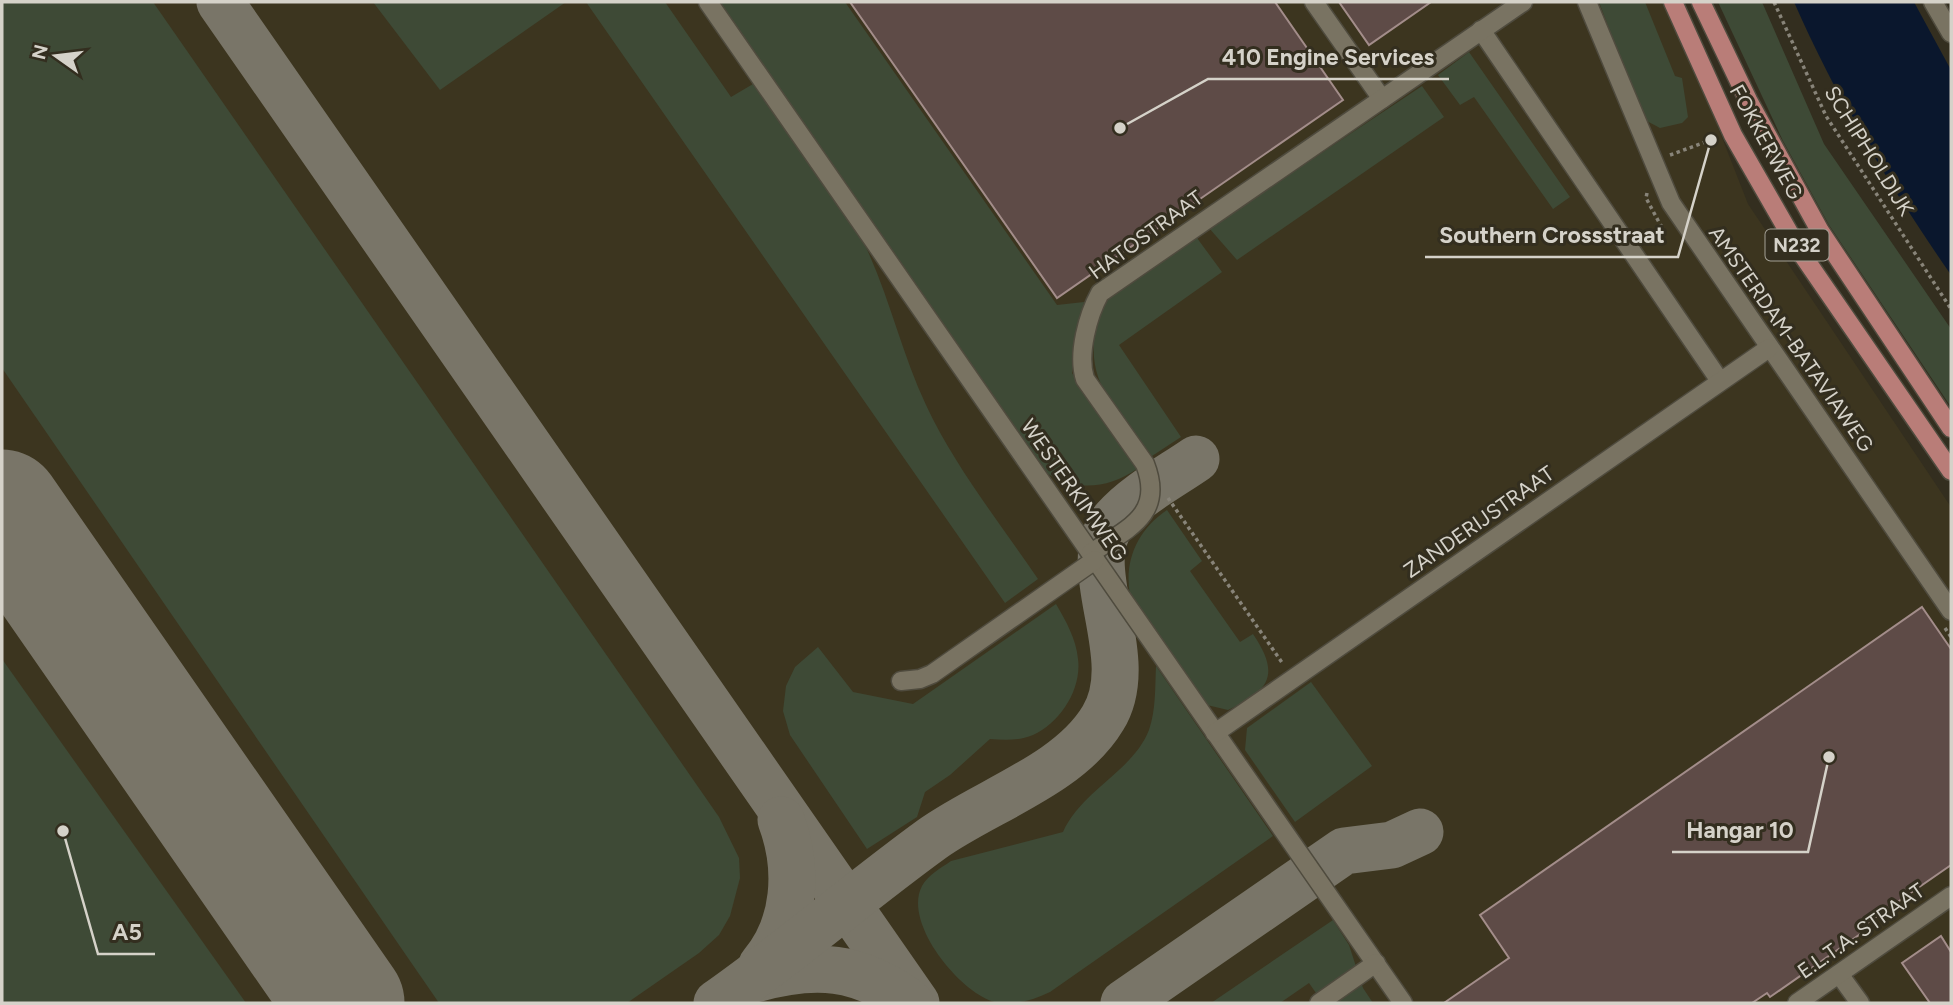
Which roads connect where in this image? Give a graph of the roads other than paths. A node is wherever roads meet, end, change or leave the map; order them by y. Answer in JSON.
{"nodes":[{"id":1,"x":708,"y":2,"type":"edge"},
{"id":2,"x":1314,"y":2,"type":"edge"},
{"id":3,"x":1523,"y":2,"type":"edge"},
{"id":4,"x":1587,"y":2,"type":"edge"},
{"id":5,"x":1673,"y":2,"type":"edge"},
{"id":6,"x":1701,"y":2,"type":"edge"},
{"id":7,"x":1933,"y":2,"type":"edge"},
{"id":8,"x":1481,"y":30,"type":"junction"},
{"id":9,"x":1951,"y":33,"type":"edge"},
{"id":10,"x":1382,"y":99,"type":"junction"},
{"id":11,"x":1769,"y":348,"type":"junction"},
{"id":12,"x":1720,"y":381,"type":"junction"},
{"id":13,"x":1951,"y":428,"type":"edge"},
{"id":14,"x":1951,"y":471,"type":"edge"},
{"id":15,"x":1093,"y":557,"type":"junction"},
{"id":16,"x":1951,"y":611,"type":"edge"},
{"id":17,"x":901,"y":681,"type":"dead end"},
{"id":18,"x":1215,"y":733,"type":"junction"},
{"id":19,"x":1951,"y":896,"type":"edge"},
{"id":20,"x":1376,"y":963,"type":"junction"},
{"id":21,"x":1839,"y":974,"type":"junction"},
{"id":22,"x":1319,"y":1003,"type":"edge"},
{"id":23,"x":1403,"y":1003,"type":"edge"},
{"id":24,"x":1797,"y":1003,"type":"edge"},
{"id":25,"x":1860,"y":1003,"type":"edge"}],
"edges":[{"from":1,"to":15,"type":"street","name":"WESTERKIMWEG"},
{"from":2,"to":10,"type":"street"},
{"from":3,"to":8,"type":"street","name":"HATOSTRAAT"},
{"from":4,"to":11,"type":"street","name":"AMSTERDAM-BATAVIAWEG"},
{"from":5,"to":14,"type":"main road","name":"FOKKERWEG","number":"N232"},
{"from":6,"to":13,"type":"main road","name":"FOKKERWEG","number":"N232"},
{"from":7,"to":9,"type":"street"},
{"from":8,"to":10,"type":"street","name":"HATOSTRAAT"},
{"from":8,"to":12,"type":"street"},
{"from":10,"to":15,"type":"street","name":"HATOSTRAAT"},
{"from":11,"to":12,"type":"street","name":"ZANDERIJSTRAAT"},
{"from":11,"to":16,"type":"street","name":"AMSTERDAM-BATAVIAWEG"},
{"from":12,"to":18,"type":"street","name":"ZANDERIJSTRAAT"},
{"from":15,"to":17,"type":"street"},
{"from":15,"to":18,"type":"street","name":"WESTERKIMWEG"},
{"from":18,"to":20,"type":"street","name":"WESTERKIMWEG"},
{"from":19,"to":21,"type":"street","name":"E.L.T.A. STRAAT"},
{"from":20,"to":22,"type":"street"},
{"from":20,"to":23,"type":"street","name":"WESTERKIMWEG"},
{"from":21,"to":24,"type":"street","name":"E.L.T.A. STRAAT"},
{"from":21,"to":25,"type":"street"}]}
